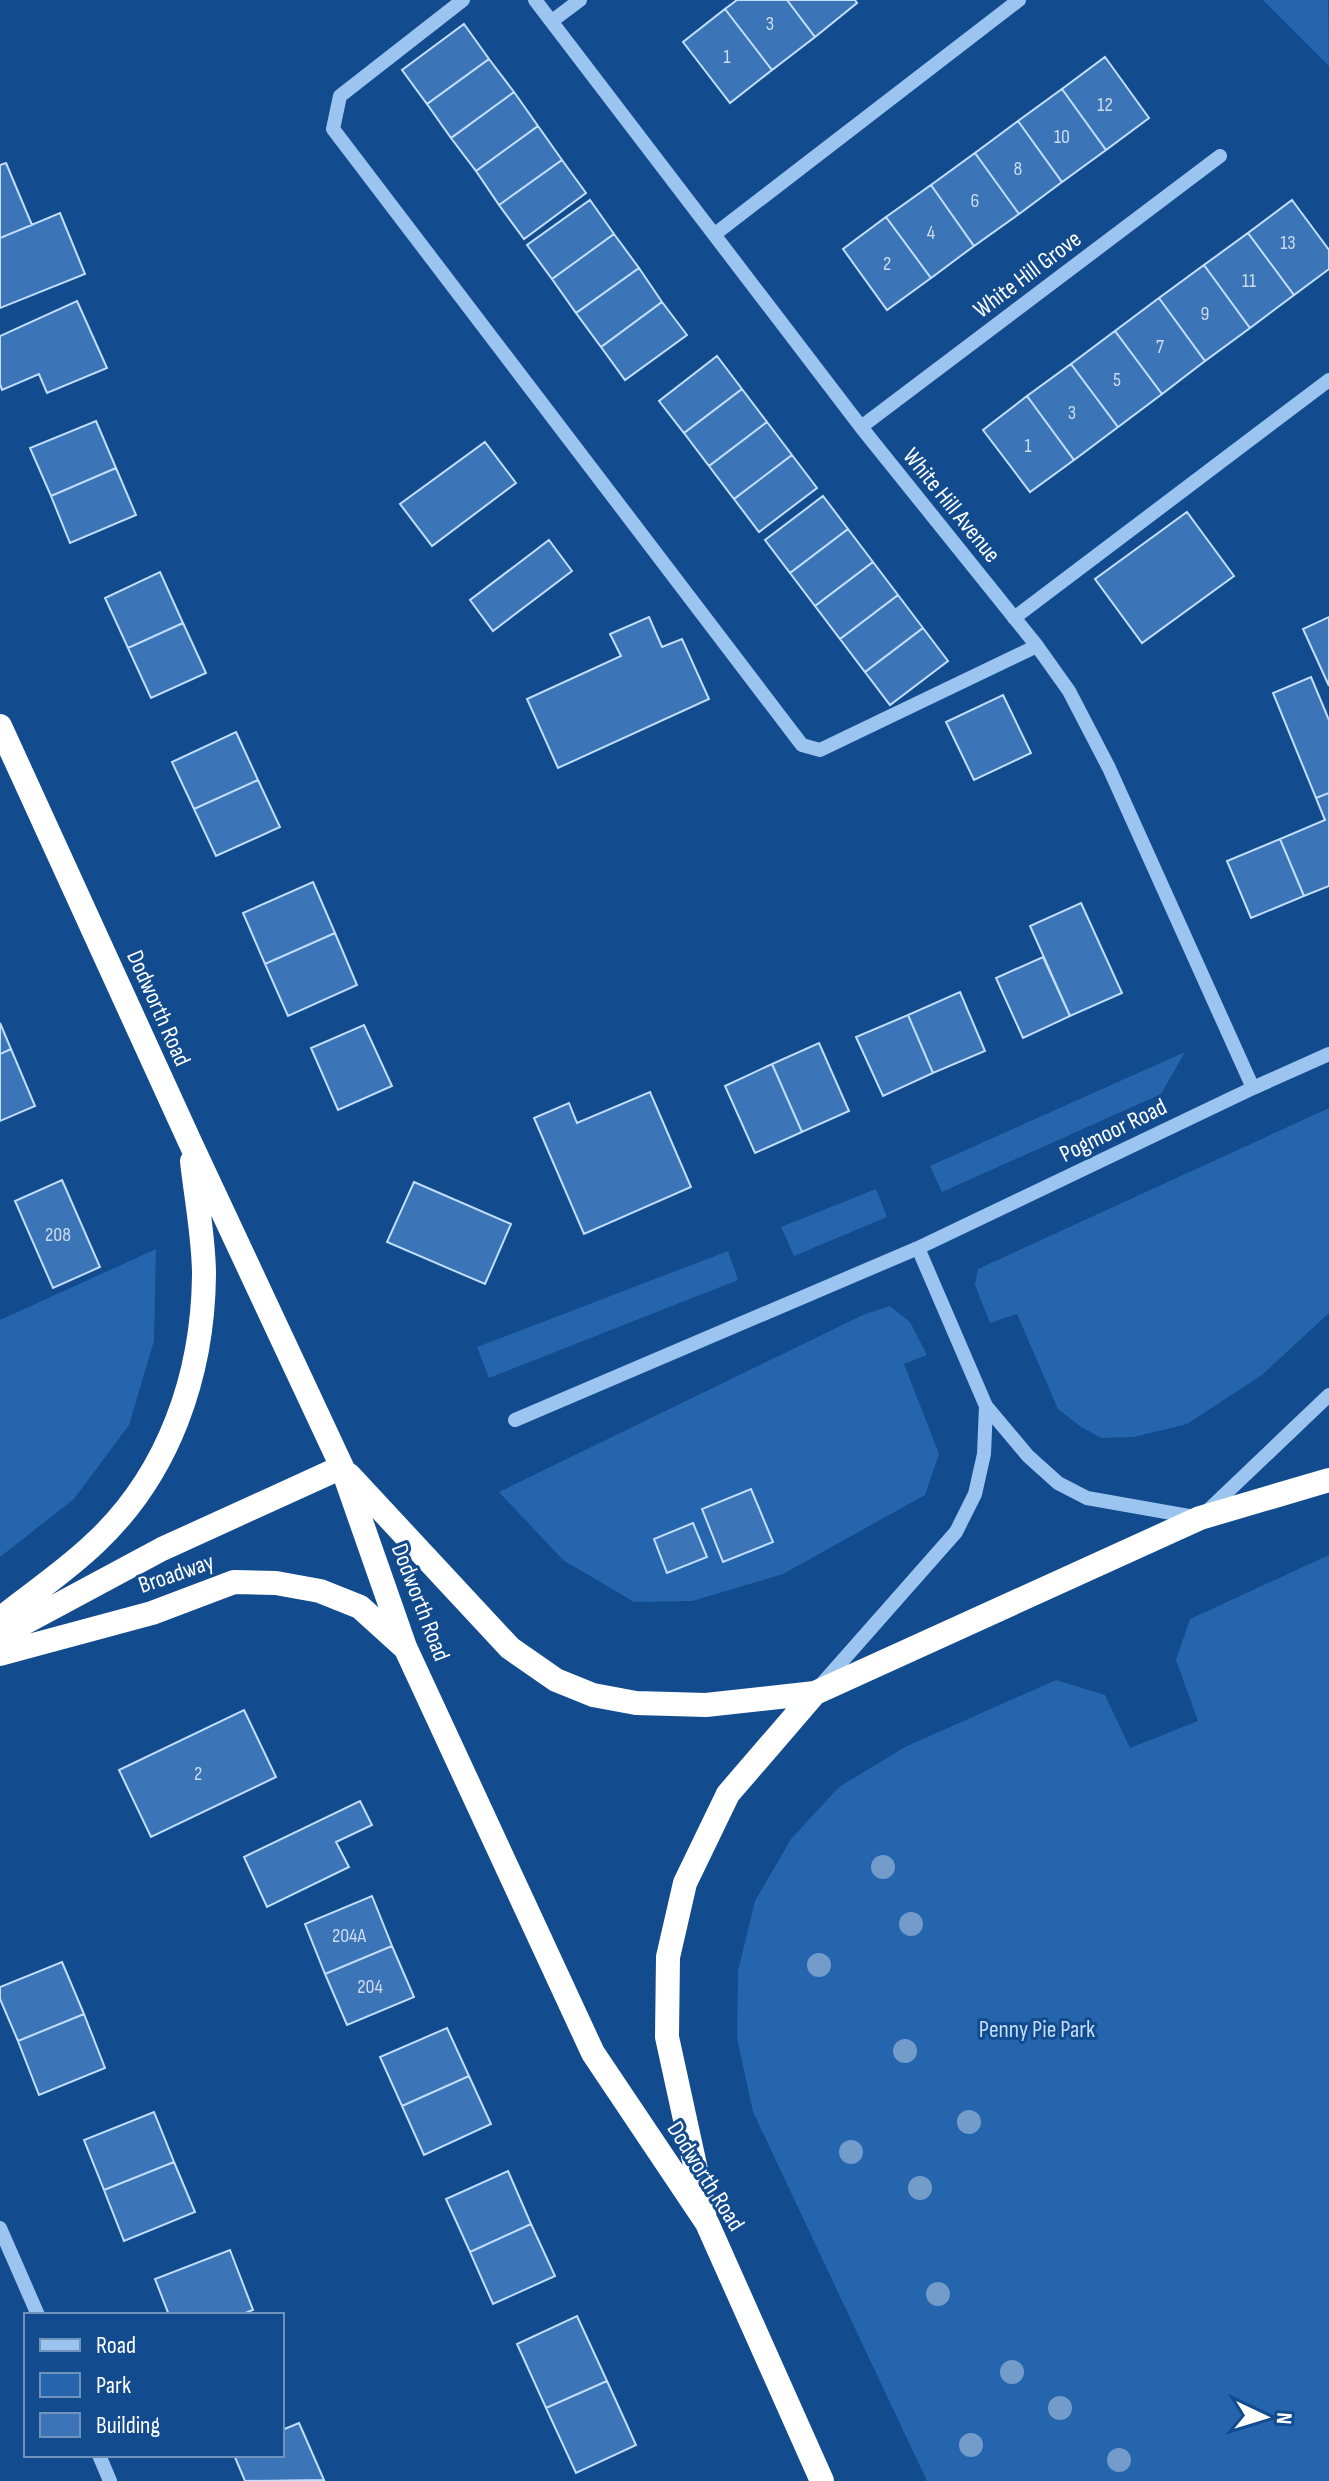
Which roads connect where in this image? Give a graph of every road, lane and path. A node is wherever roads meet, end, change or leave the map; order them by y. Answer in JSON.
{"nodes":[{"id":1,"x":463,"y":0,"type":"edge"},
{"id":2,"x":535,"y":0,"type":"edge"},
{"id":3,"x":580,"y":0,"type":"edge"},
{"id":4,"x":1019,"y":0,"type":"edge"},
{"id":5,"x":552,"y":21,"type":"junction"},
{"id":6,"x":1220,"y":156,"type":"dead end"},
{"id":7,"x":715,"y":234,"type":"junction"},
{"id":8,"x":1329,"y":380,"type":"edge"},
{"id":9,"x":861,"y":427,"type":"junction"},
{"id":10,"x":1014,"y":618,"type":"junction"},
{"id":11,"x":1037,"y":646,"type":"junction"},
{"id":12,"x":0,"y":726,"type":"edge"},
{"id":13,"x":1329,"y":1054,"type":"edge"},
{"id":14,"x":1253,"y":1088,"type":"junction"},
{"id":15,"x":190,"y":1142,"type":"junction"},
{"id":16,"x":918,"y":1248,"type":"junction"},
{"id":17,"x":1329,"y":1395,"type":"edge"},
{"id":18,"x":986,"y":1406,"type":"junction"},
{"id":19,"x":515,"y":1420,"type":"dead end"},
{"id":20,"x":342,"y":1467,"type":"junction"},
{"id":21,"x":1329,"y":1480,"type":"edge"},
{"id":22,"x":1200,"y":1518,"type":"junction"},
{"id":23,"x":0,"y":1619,"type":"edge"},
{"id":24,"x":0,"y":1636,"type":"edge"},
{"id":25,"x":405,"y":1647,"type":"junction"},
{"id":26,"x":0,"y":1654,"type":"edge"},
{"id":27,"x":815,"y":1693,"type":"junction"},
{"id":28,"x":707,"y":2223,"type":"junction"},
{"id":29,"x":0,"y":2228,"type":"edge"},
{"id":30,"x":37,"y":2313,"type":"edge"},
{"id":31,"x":100,"y":2457,"type":"edge"},
{"id":32,"x":110,"y":2481,"type":"edge"},
{"id":33,"x":822,"y":2481,"type":"edge"}],
"edges":[{"from":1,"to":11,"type":"street"},
{"from":2,"to":5,"type":"street","name":"White Hill Avenue"},
{"from":3,"to":5,"type":"street"},
{"from":4,"to":7,"type":"street"},
{"from":5,"to":7,"type":"street","name":"White Hill Avenue"},
{"from":6,"to":9,"type":"street","name":"White Hill Grove"},
{"from":7,"to":9,"type":"street","name":"White Hill Avenue"},
{"from":8,"to":10,"type":"street"},
{"from":9,"to":10,"type":"street","name":"White Hill Avenue"},
{"from":10,"to":11,"type":"street","name":"White Hill Avenue"},
{"from":11,"to":14,"type":"street","name":"White Hill Avenue"},
{"from":12,"to":15,"type":"highway","name":"Dodworth Road"},
{"from":13,"to":14,"type":"street","name":"Pogmoor Road"},
{"from":14,"to":16,"type":"street","name":"Pogmoor Road"},
{"from":15,"to":20,"type":"highway","name":"Dodworth Road"},
{"from":15,"to":23,"type":"highway"},
{"from":16,"to":18,"type":"street"},
{"from":16,"to":19,"type":"street","name":"Pogmoor Road"},
{"from":17,"to":22,"type":"street"},
{"from":18,"to":22,"type":"street"},
{"from":18,"to":27,"type":"street"},
{"from":20,"to":24,"type":"highway","name":"Broadway"},
{"from":20,"to":25,"type":"highway","name":"Dodworth Road"},
{"from":20,"to":27,"type":"highway"},
{"from":21,"to":22,"type":"highway"},
{"from":22,"to":27,"type":"highway"},
{"from":25,"to":26,"type":"highway","name":"Broadway"},
{"from":25,"to":28,"type":"highway","name":"Dodworth Road"},
{"from":27,"to":28,"type":"highway"},
{"from":28,"to":33,"type":"highway","name":"Dodworth Road"},
{"from":29,"to":30,"type":"street"},
{"from":31,"to":32,"type":"street"}]}
